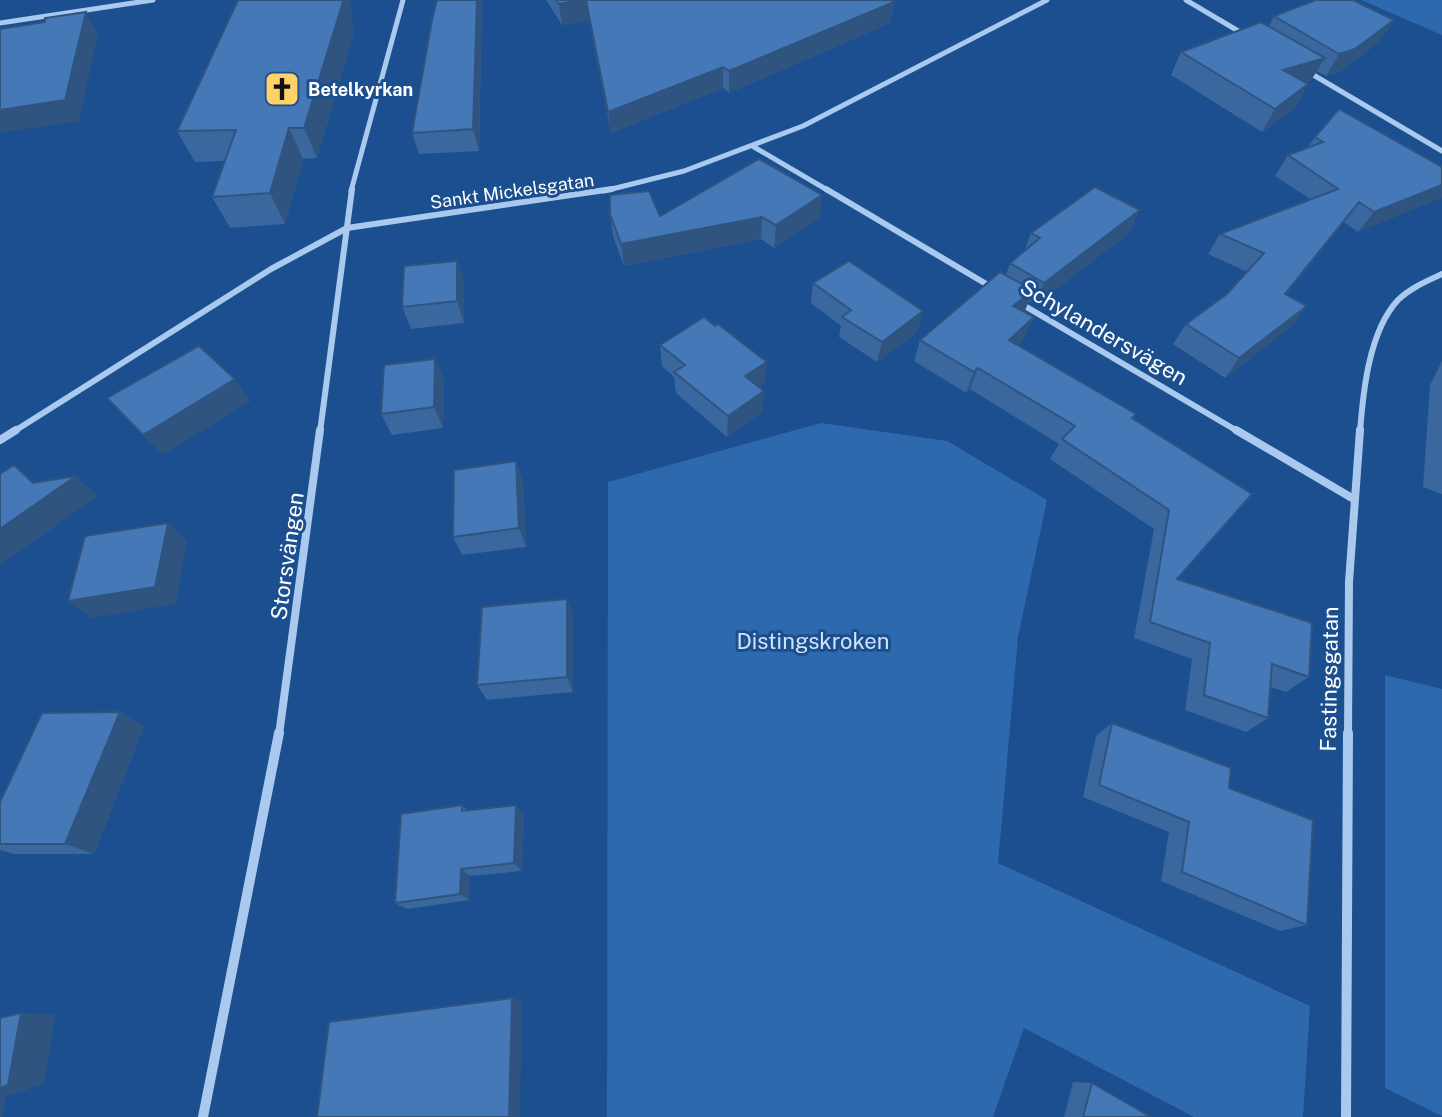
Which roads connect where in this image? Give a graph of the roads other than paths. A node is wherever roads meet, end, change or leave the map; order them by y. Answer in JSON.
{"nodes":[{"id":1,"x":153,"y":0,"type":"edge"},
{"id":2,"x":403,"y":0,"type":"edge"},
{"id":3,"x":1047,"y":0,"type":"edge"},
{"id":4,"x":1186,"y":0,"type":"edge"},
{"id":5,"x":0,"y":23,"type":"edge"},
{"id":6,"x":1252,"y":39,"type":"edge"},
{"id":7,"x":1291,"y":62,"type":"edge"},
{"id":8,"x":754,"y":147,"type":"junction"},
{"id":9,"x":1442,"y":151,"type":"edge"},
{"id":10,"x":347,"y":228,"type":"junction"},
{"id":11,"x":1442,"y":274,"type":"edge"},
{"id":12,"x":0,"y":440,"type":"edge"},
{"id":13,"x":1352,"y":498,"type":"junction"},
{"id":14,"x":203,"y":1117,"type":"edge"},
{"id":15,"x":1346,"y":1117,"type":"edge"}],
"edges":[{"from":1,"to":5,"type":"street"},
{"from":2,"to":10,"type":"street","name":"Storsvängen"},
{"from":3,"to":8,"type":"street","name":"Sankt Mickelsgatan"},
{"from":4,"to":6,"type":"street"},
{"from":7,"to":9,"type":"street"},
{"from":8,"to":10,"type":"street","name":"Sankt Mickelsgatan"},
{"from":8,"to":13,"type":"street","name":"Schylandersvägen"},
{"from":10,"to":12,"type":"street","name":"Sankt Mickelsgatan"},
{"from":10,"to":14,"type":"street","name":"Storsvängen"},
{"from":11,"to":13,"type":"street","name":"Fastingsgatan"},
{"from":13,"to":15,"type":"street","name":"Fastingsgatan"}]}
